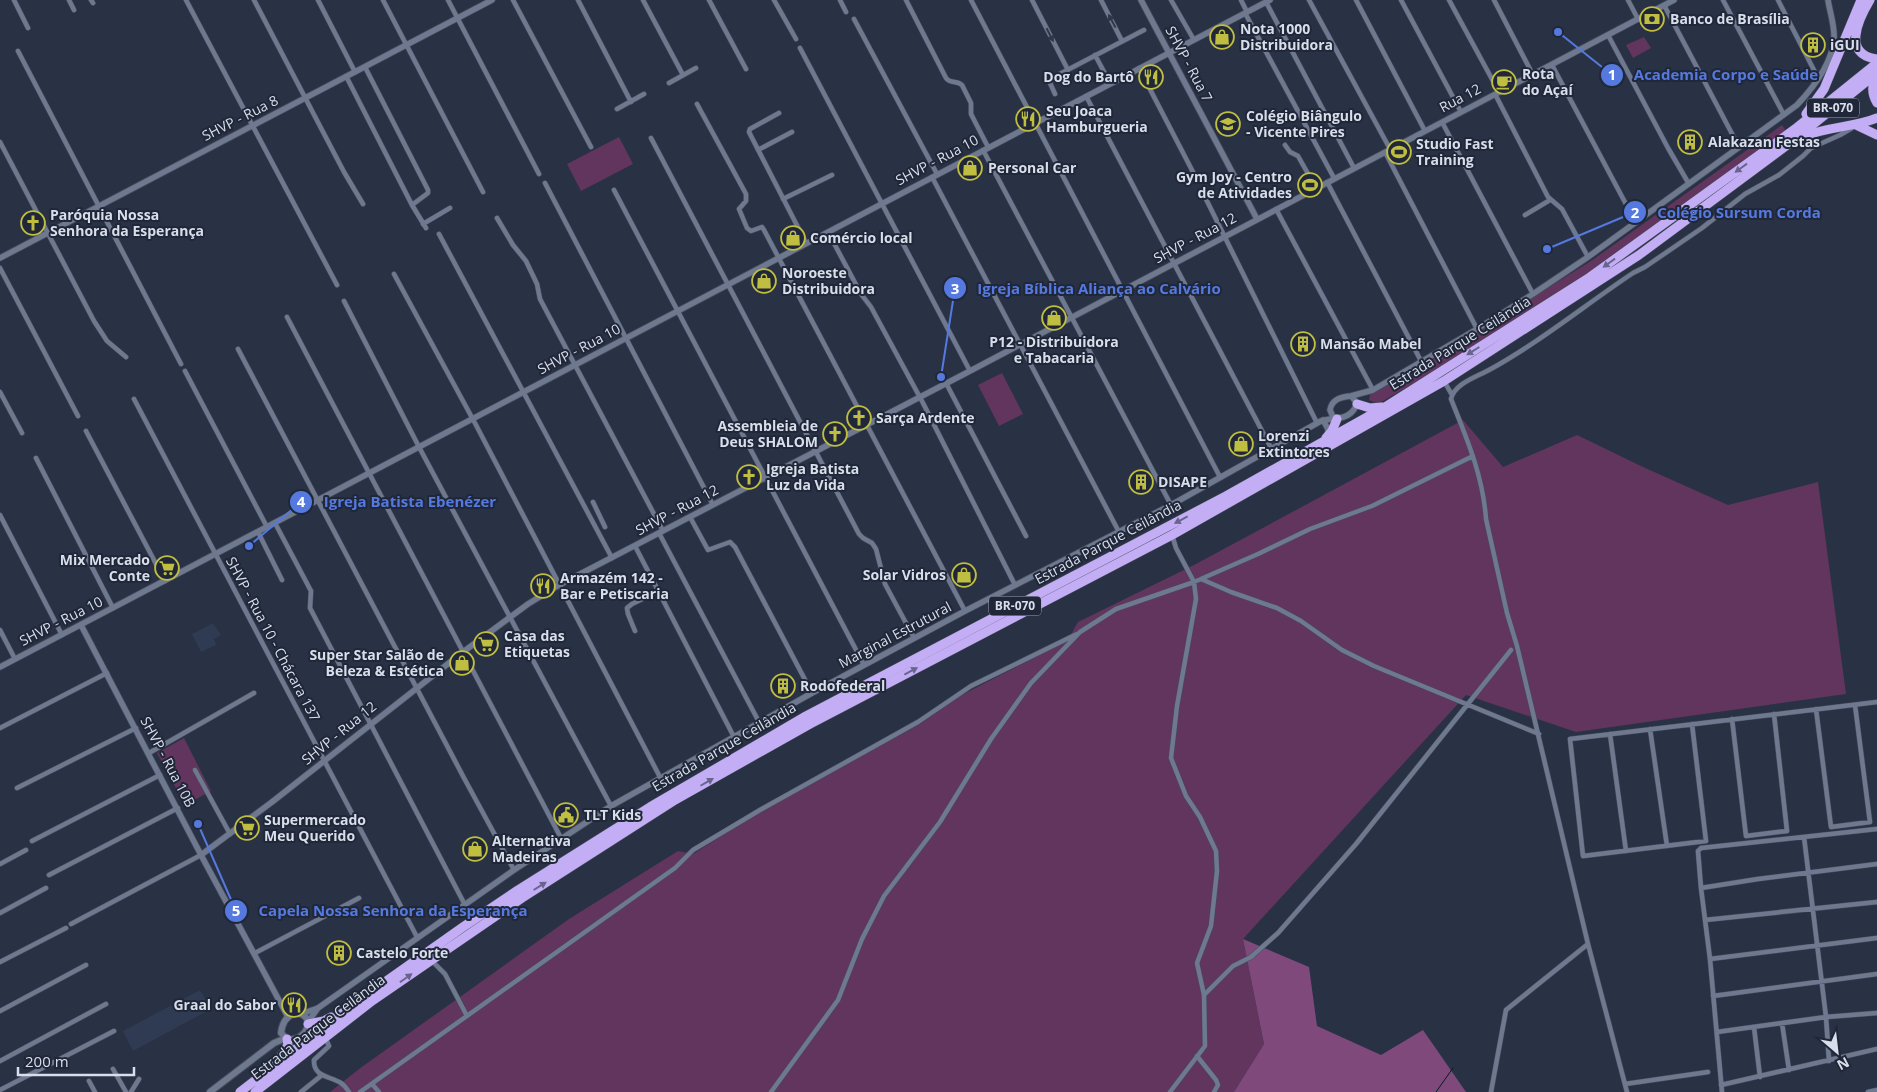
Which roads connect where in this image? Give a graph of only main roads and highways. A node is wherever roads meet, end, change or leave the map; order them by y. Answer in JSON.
{"nodes":[{"id":1,"x":1861,"y":0,"type":"edge"},
{"id":2,"x":1870,"y":0,"type":"edge"},
{"id":3,"x":1877,"y":61,"type":"edge"},
{"id":4,"x":1877,"y":74,"type":"edge"},
{"id":5,"x":1877,"y":103,"type":"edge"},
{"id":6,"x":1877,"y":118,"type":"edge"},
{"id":7,"x":1856,"y":125,"type":"junction"},
{"id":8,"x":1794,"y":129,"type":"junction"},
{"id":9,"x":1877,"y":134,"type":"edge"},
{"id":10,"x":1790,"y":143,"type":"junction"},
{"id":11,"x":1357,"y":404,"type":"road end"},
{"id":12,"x":1381,"y":407,"type":"junction"},
{"id":13,"x":1336,"y":418,"type":"road end"},
{"id":14,"x":1320,"y":443,"type":"junction"},
{"id":15,"x":358,"y":1001,"type":"junction"},
{"id":16,"x":308,"y":1023,"type":"junction"},
{"id":17,"x":285,"y":1037,"type":"junction"},
{"id":18,"x":266,"y":1071,"type":"junction"},
{"id":19,"x":210,"y":1092,"type":"edge"},
{"id":20,"x":240,"y":1092,"type":"edge"},
{"id":21,"x":255,"y":1092,"type":"edge"}],
"edges":[{"from":1,"to":8,"type":"highway"},
{"from":2,"to":3,"type":"highway"},
{"from":3,"to":8,"type":"highway","name":"Estrada Parque Ceilândia","number":"BR-070"},
{"from":4,"to":5,"type":"highway"},
{"from":4,"to":10,"type":"highway","name":"Estrada Parque Ceilândia","number":"BR-070"},
{"from":6,"to":7,"type":"highway"},
{"from":7,"to":9,"type":"highway"},
{"from":7,"to":10,"type":"highway"},
{"from":8,"to":12,"type":"highway","name":"Estrada Parque Ceilândia","number":"BR-070","one_way":true},
{"from":21,"to":10,"type":"highway","name":"Estrada Parque Ceilândia","number":"BR-070","one_way":true},
{"from":11,"to":12,"type":"highway"},
{"from":12,"to":14,"type":"highway","name":"Estrada Parque Ceilândia","number":"BR-070"},
{"from":13,"to":14,"type":"highway"},
{"from":14,"to":15,"type":"highway","name":"Estrada Parque Ceilândia","number":"BR-070","one_way":true},
{"from":15,"to":16,"type":"highway"},
{"from":15,"to":18,"type":"highway","name":"Estrada Parque Ceilândia","number":"BR-070"},
{"from":16,"to":17,"type":"main road"},
{"from":16,"to":17,"type":"main road"},
{"from":17,"to":18,"type":"highway"},
{"from":17,"to":19,"type":"main road"},
{"from":18,"to":20,"type":"highway","name":"Estrada Parque Ceilândia","number":"BR-070"}]}
